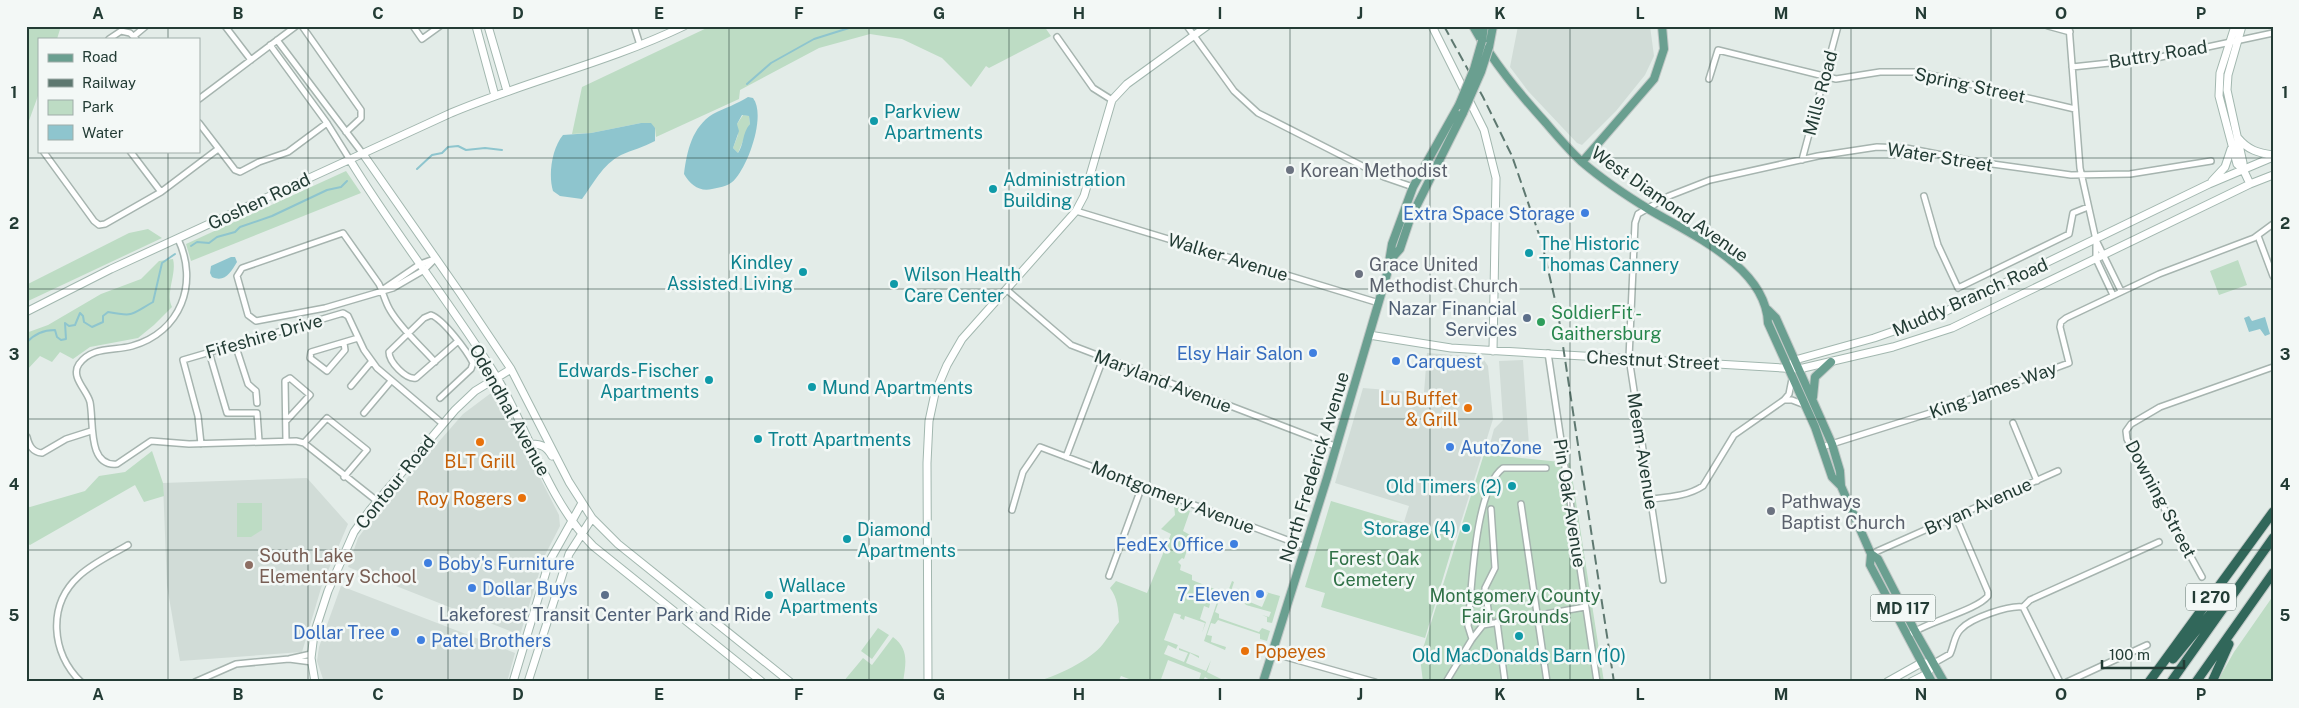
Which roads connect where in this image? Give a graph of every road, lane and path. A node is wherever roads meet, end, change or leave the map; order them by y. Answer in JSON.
{"nodes":[{"id":1,"x":146,"y":26,"type":"edge"},
{"id":2,"x":225,"y":26,"type":"edge"},
{"id":3,"x":296,"y":26,"type":"edge"},
{"id":4,"x":302,"y":26,"type":"edge"},
{"id":5,"x":413,"y":26,"type":"edge"},
{"id":6,"x":440,"y":26,"type":"edge"},
{"id":7,"x":476,"y":26,"type":"edge"},
{"id":8,"x":488,"y":26,"type":"edge"},
{"id":9,"x":634,"y":26,"type":"edge"},
{"id":10,"x":684,"y":26,"type":"edge"},
{"id":11,"x":1187,"y":26,"type":"edge"},
{"id":12,"x":1207,"y":26,"type":"edge"},
{"id":13,"x":1432,"y":26,"type":"edge"},
{"id":14,"x":1484,"y":26,"type":"edge"},
{"id":15,"x":1493,"y":26,"type":"edge"},
{"id":16,"x":1662,"y":26,"type":"edge"},
{"id":17,"x":1838,"y":26,"type":"edge"},
{"id":18,"x":2048,"y":26,"type":"edge"},
{"id":19,"x":2235,"y":26,"type":"edge"},
{"id":20,"x":2242,"y":26,"type":"edge"},
{"id":21,"x":1474,"y":29,"type":"edge"},
{"id":22,"x":2070,"y":29,"type":"edge"},
{"id":23,"x":2273,"y":33,"type":"edge"},
{"id":24,"x":1194,"y":36,"type":"junction"},
{"id":25,"x":135,"y":37,"type":"edge"},
{"id":26,"x":1057,"y":37,"type":"dead end"},
{"id":27,"x":110,"y":38,"type":"edge"},
{"id":28,"x":2239,"y":39,"type":"junction"},
{"id":29,"x":277,"y":40,"type":"junction"},
{"id":30,"x":2230,"y":41,"type":"junction"},
{"id":31,"x":270,"y":45,"type":"junction"},
{"id":32,"x":640,"y":45,"type":"junction"},
{"id":33,"x":250,"y":60,"type":"junction"},
{"id":34,"x":2072,"y":67,"type":"junction"},
{"id":35,"x":1825,"y":76,"type":"junction"},
{"id":36,"x":1709,"y":79,"type":"dead end"},
{"id":37,"x":507,"y":91,"type":"junction"},
{"id":38,"x":495,"y":96,"type":"junction"},
{"id":39,"x":200,"y":99,"type":"edge"},
{"id":40,"x":1112,"y":100,"type":"junction"},
{"id":41,"x":2075,"y":109,"type":"junction"},
{"id":42,"x":327,"y":123,"type":"junction"},
{"id":43,"x":200,"y":124,"type":"edge"},
{"id":44,"x":346,"y":132,"type":"junction"},
{"id":45,"x":2237,"y":136,"type":"junction"},
{"id":46,"x":2231,"y":144,"type":"junction"},
{"id":47,"x":218,"y":149,"type":"junction"},
{"id":48,"x":44,"y":152,"type":"edge"},
{"id":49,"x":131,"y":152,"type":"edge"},
{"id":50,"x":363,"y":154,"type":"junction"},
{"id":51,"x":2273,"y":156,"type":"edge"},
{"id":52,"x":350,"y":160,"type":"junction"},
{"id":53,"x":1802,"y":160,"type":"junction"},
{"id":54,"x":2210,"y":161,"type":"dead end"},
{"id":55,"x":1582,"y":162,"type":"junction"},
{"id":56,"x":2243,"y":169,"type":"junction"},
{"id":57,"x":2081,"y":175,"type":"junction"},
{"id":58,"x":2273,"y":175,"type":"edge"},
{"id":59,"x":2209,"y":184,"type":"junction"},
{"id":60,"x":2250,"y":184,"type":"junction"},
{"id":61,"x":1414,"y":188,"type":"junction"},
{"id":62,"x":161,"y":192,"type":"junction"},
{"id":63,"x":1924,"y":196,"type":"dead end"},
{"id":64,"x":2088,"y":207,"type":"junction"},
{"id":65,"x":1647,"y":208,"type":"junction"},
{"id":66,"x":1076,"y":211,"type":"junction"},
{"id":67,"x":2273,"y":224,"type":"edge"},
{"id":68,"x":2258,"y":236,"type":"junction"},
{"id":69,"x":178,"y":239,"type":"junction"},
{"id":70,"x":2096,"y":240,"type":"junction"},
{"id":71,"x":2104,"y":255,"type":"junction"},
{"id":72,"x":436,"y":258,"type":"junction"},
{"id":73,"x":1391,"y":259,"type":"junction"},
{"id":74,"x":2096,"y":259,"type":"junction"},
{"id":75,"x":422,"y":267,"type":"junction"},
{"id":76,"x":2273,"y":276,"type":"edge"},
{"id":77,"x":382,"y":290,"type":"junction"},
{"id":78,"x":1007,"y":290,"type":"junction"},
{"id":79,"x":2121,"y":291,"type":"junction"},
{"id":80,"x":2112,"y":295,"type":"junction"},
{"id":81,"x":1379,"y":303,"type":"junction"},
{"id":82,"x":1768,"y":310,"type":"junction"},
{"id":83,"x":26,"y":312,"type":"edge"},
{"id":84,"x":408,"y":332,"type":"junction"},
{"id":85,"x":1369,"y":335,"type":"junction"},
{"id":86,"x":358,"y":338,"type":"junction"},
{"id":87,"x":458,"y":342,"type":"junction"},
{"id":88,"x":344,"y":343,"type":"junction"},
{"id":89,"x":235,"y":344,"type":"junction"},
{"id":90,"x":1493,"y":351,"type":"junction"},
{"id":91,"x":208,"y":352,"type":"junction"},
{"id":92,"x":1548,"y":353,"type":"junction"},
{"id":93,"x":1629,"y":358,"type":"junction"},
{"id":94,"x":1103,"y":359,"type":"junction"},
{"id":95,"x":1795,"y":360,"type":"junction"},
{"id":96,"x":372,"y":361,"type":"junction"},
{"id":97,"x":435,"y":362,"type":"junction"},
{"id":98,"x":1831,"y":362,"type":"junction"},
{"id":99,"x":2273,"y":367,"type":"edge"},
{"id":100,"x":1788,"y":368,"type":"junction"},
{"id":101,"x":511,"y":369,"type":"junction"},
{"id":102,"x":1799,"y":369,"type":"junction"},
{"id":103,"x":496,"y":377,"type":"junction"},
{"id":104,"x":1792,"y":379,"type":"junction"},
{"id":105,"x":391,"y":381,"type":"junction"},
{"id":106,"x":351,"y":386,"type":"dead end"},
{"id":107,"x":440,"y":398,"type":"dead end"},
{"id":108,"x":1784,"y":400,"type":"junction"},
{"id":109,"x":1813,"y":400,"type":"junction"},
{"id":110,"x":257,"y":403,"type":"dead end"},
{"id":111,"x":1805,"y":405,"type":"junction"},
{"id":112,"x":364,"y":413,"type":"dead end"},
{"id":113,"x":287,"y":420,"type":"junction"},
{"id":114,"x":443,"y":424,"type":"junction"},
{"id":115,"x":2013,"y":424,"type":"dead end"},
{"id":116,"x":92,"y":431,"type":"junction"},
{"id":117,"x":26,"y":436,"type":"edge"},
{"id":118,"x":286,"y":441,"type":"junction"},
{"id":119,"x":259,"y":442,"type":"junction"},
{"id":120,"x":202,"y":444,"type":"junction"},
{"id":121,"x":304,"y":444,"type":"junction"},
{"id":122,"x":531,"y":444,"type":"junction"},
{"id":123,"x":1832,"y":444,"type":"junction"},
{"id":124,"x":1335,"y":446,"type":"junction"},
{"id":125,"x":1822,"y":447,"type":"junction"},
{"id":126,"x":1066,"y":457,"type":"junction"},
{"id":127,"x":1546,"y":468,"type":"dead end"},
{"id":128,"x":2058,"y":471,"type":"dead end"},
{"id":129,"x":344,"y":477,"type":"junction"},
{"id":130,"x":2037,"y":480,"type":"junction"},
{"id":131,"x":569,"y":482,"type":"junction"},
{"id":132,"x":1142,"y":486,"type":"junction"},
{"id":133,"x":1841,"y":486,"type":"junction"},
{"id":134,"x":1651,"y":499,"type":"junction"},
{"id":135,"x":377,"y":501,"type":"junction"},
{"id":136,"x":582,"y":503,"type":"junction"},
{"id":137,"x":1521,"y":504,"type":"dead end"},
{"id":138,"x":1491,"y":509,"type":"dead end"},
{"id":139,"x":1012,"y":510,"type":"dead end"},
{"id":140,"x":2273,"y":512,"type":"edge"},
{"id":141,"x":1956,"y":517,"type":"junction"},
{"id":142,"x":592,"y":518,"type":"junction"},
{"id":143,"x":572,"y":519,"type":"junction"},
{"id":144,"x":581,"y":532,"type":"junction"},
{"id":145,"x":2273,"y":538,"type":"edge"},
{"id":146,"x":2159,"y":542,"type":"dead end"},
{"id":147,"x":128,"y":545,"type":"dead end"},
{"id":148,"x":1306,"y":547,"type":"junction"},
{"id":149,"x":2266,"y":548,"type":"junction"},
{"id":150,"x":1871,"y":554,"type":"junction"},
{"id":151,"x":2273,"y":573,"type":"edge"},
{"id":152,"x":1108,"y":576,"type":"dead end"},
{"id":153,"x":2202,"y":577,"type":"dead end"},
{"id":154,"x":1663,"y":580,"type":"dead end"},
{"id":155,"x":1586,"y":607,"type":"junction"},
{"id":156,"x":2023,"y":607,"type":"junction"},
{"id":157,"x":1537,"y":615,"type":"junction"},
{"id":158,"x":2241,"y":619,"type":"junction"},
{"id":159,"x":1497,"y":622,"type":"junction"},
{"id":160,"x":1490,"y":623,"type":"junction"},
{"id":161,"x":1915,"y":631,"type":"junction"},
{"id":162,"x":1907,"y":637,"type":"junction"},
{"id":163,"x":1472,"y":639,"type":"junction"},
{"id":164,"x":2147,"y":645,"type":"dead end"},
{"id":165,"x":1272,"y":654,"type":"junction"},
{"id":166,"x":311,"y":658,"type":"junction"},
{"id":167,"x":1921,"y":663,"type":"junction"},
{"id":168,"x":1934,"y":664,"type":"junction"},
{"id":169,"x":1930,"y":678,"type":"edge"},
{"id":170,"x":81,"y":682,"type":"edge"},
{"id":171,"x":195,"y":682,"type":"edge"},
{"id":172,"x":315,"y":682,"type":"edge"},
{"id":173,"x":513,"y":682,"type":"edge"},
{"id":174,"x":528,"y":682,"type":"edge"},
{"id":175,"x":762,"y":682,"type":"edge"},
{"id":176,"x":790,"y":682,"type":"edge"},
{"id":177,"x":927,"y":682,"type":"edge"},
{"id":178,"x":1263,"y":682,"type":"edge"},
{"id":179,"x":1375,"y":682,"type":"edge"},
{"id":180,"x":1446,"y":682,"type":"edge"},
{"id":181,"x":1505,"y":682,"type":"edge"},
{"id":182,"x":1547,"y":682,"type":"edge"},
{"id":183,"x":1598,"y":682,"type":"edge"},
{"id":184,"x":1887,"y":682,"type":"edge"},
{"id":185,"x":1911,"y":682,"type":"edge"},
{"id":186,"x":1944,"y":682,"type":"edge"},
{"id":187,"x":2060,"y":682,"type":"edge"},
{"id":188,"x":2067,"y":682,"type":"edge"},
{"id":189,"x":2149,"y":682,"type":"edge"},
{"id":190,"x":2154,"y":682,"type":"edge"},
{"id":191,"x":2171,"y":682,"type":"edge"},
{"id":192,"x":2196,"y":682,"type":"edge"},
{"id":193,"x":2212,"y":682,"type":"edge"}],
"edges":[{"from":1,"to":25,"type":"street"},
{"from":2,"to":33,"type":"street"},
{"from":3,"to":29,"type":"street"},
{"from":4,"to":44,"type":"street"},
{"from":5,"to":6,"type":"street"},
{"from":7,"to":38,"type":"street"},
{"from":8,"to":37,"type":"street"},
{"from":9,"to":32,"type":"street"},
{"from":10,"to":32,"type":"street","name":"Goshen Road"},
{"from":11,"to":24,"type":"street"},
{"from":12,"to":24,"type":"street"},
{"from":13,"to":90,"type":"street"},
{"from":14,"to":61,"type":"main road","name":"North Frederick Avenue","bridge":true},
{"from":15,"to":73,"type":"main road","name":"North Frederick Avenue","bridge":true},
{"from":16,"to":55,"type":"main road"},
{"from":17,"to":35,"type":"street","name":"Mills Road"},
{"from":18,"to":22,"type":"street"},
{"from":19,"to":30,"type":"street"},
{"from":20,"to":28,"type":"street"},
{"from":21,"to":55,"type":"main road","name":"West Diamond Avenue"},
{"from":22,"to":34,"type":"street"},
{"from":23,"to":28,"type":"street","name":"Buttry Road"},
{"from":24,"to":40,"type":"street"},
{"from":24,"to":61,"type":"street"},
{"from":25,"to":27,"type":"street"},
{"from":26,"to":40,"type":"street"},
{"from":28,"to":30,"type":"street","name":"Buttry Road"},
{"from":28,"to":45,"type":"street"},
{"from":29,"to":31,"type":"street"},
{"from":29,"to":44,"type":"street"},
{"from":30,"to":34,"type":"street","name":"Buttry Road"},
{"from":30,"to":46,"type":"street"},
{"from":31,"to":33,"type":"street"},
{"from":31,"to":42,"type":"street","name":"Odendhal Avenue"},
{"from":32,"to":37,"type":"street","name":"Goshen Road"},
{"from":33,"to":39,"type":"street"},
{"from":34,"to":41,"type":"street"},
{"from":35,"to":36,"type":"street","name":"Spring Street"},
{"from":35,"to":41,"type":"street","name":"Spring Street"},
{"from":35,"to":53,"type":"street","name":"Mills Road"},
{"from":37,"to":38,"type":"street","name":"Goshen Road"},
{"from":38,"to":50,"type":"street","name":"Goshen Road"},
{"from":40,"to":66,"type":"street"},
{"from":41,"to":57,"type":"street"},
{"from":42,"to":47,"type":"street"},
{"from":42,"to":52,"type":"street","name":"Odendhal Avenue"},
{"from":43,"to":47,"type":"street"},
{"from":44,"to":50,"type":"street"},
{"from":45,"to":51,"type":"street"},
{"from":45,"to":56,"type":"street"},
{"from":46,"to":56,"type":"street"},
{"from":46,"to":59,"type":"street"},
{"from":47,"to":62,"type":"street"},
{"from":48,"to":62,"type":"street"},
{"from":49,"to":62,"type":"street"},
{"from":50,"to":52,"type":"street","name":"Goshen Road"},
{"from":50,"to":72,"type":"street","name":"Odendhal Avenue"},
{"from":51,"to":56,"type":"street","name":"Muddy Branch Road"},
{"from":52,"to":69,"type":"street","name":"Goshen Road"},
{"from":52,"to":75,"type":"street","name":"Odendhal Avenue"},
{"from":53,"to":57,"type":"street","name":"Water Street"},
{"from":53,"to":65,"type":"street","name":"Water Street"},
{"from":54,"to":57,"type":"street","name":"Water Street"},
{"from":55,"to":65,"type":"main road","name":"West Diamond Avenue"},
{"from":56,"to":59,"type":"street","name":"Muddy Branch Road"},
{"from":56,"to":60,"type":"street"},
{"from":57,"to":64,"type":"street"},
{"from":58,"to":60,"type":"street","name":"Muddy Branch Road"},
{"from":59,"to":70,"type":"street","name":"Muddy Branch Road"},
{"from":60,"to":71,"type":"street","name":"Muddy Branch Road"},
{"from":61,"to":73,"type":"main road","name":"North Frederick Avenue"},
{"from":63,"to":64,"type":"street"},
{"from":64,"to":70,"type":"street"},
{"from":65,"to":82,"type":"main road","name":"West Diamond Avenue"},
{"from":65,"to":93,"type":"street","name":"Meem Avenue"},
{"from":66,"to":78,"type":"street"},
{"from":66,"to":81,"type":"street","name":"Walker Avenue"},
{"from":67,"to":68,"type":"street","name":"King James Way"},
{"from":68,"to":76,"type":"street"},
{"from":68,"to":79,"type":"street","name":"King James Way"},
{"from":69,"to":83,"type":"street","name":"Goshen Road"},
{"from":69,"to":116,"type":"street"},
{"from":70,"to":71,"type":"street"},
{"from":70,"to":74,"type":"street"},
{"from":70,"to":95,"type":"street","name":"Muddy Branch Road"},
{"from":71,"to":74,"type":"street","name":"Muddy Branch Road"},
{"from":71,"to":79,"type":"street"},
{"from":72,"to":75,"type":"street"},
{"from":72,"to":101,"type":"street","name":"Odendhal Avenue"},
{"from":73,"to":81,"type":"main road","name":"North Frederick Avenue"},
{"from":74,"to":80,"type":"street"},
{"from":74,"to":98,"type":"street","name":"Muddy Branch Road"},
{"from":75,"to":77,"type":"street"},
{"from":75,"to":103,"type":"street","name":"Odendhal Avenue"},
{"from":77,"to":77,"type":"street"},
{"from":77,"to":84,"type":"street"},
{"from":78,"to":94,"type":"street","name":"Maryland Avenue"},
{"from":78,"to":177,"type":"street"},
{"from":79,"to":80,"type":"street","name":"King James Way"},
{"from":80,"to":123,"type":"street","name":"King James Way"},
{"from":81,"to":85,"type":"main road","name":"North Frederick Avenue"},
{"from":82,"to":95,"type":"main road","name":"West Diamond Avenue"},
{"from":82,"to":100,"type":"main road","name":"West Diamond Avenue"},
{"from":84,"to":87,"type":"street"},
{"from":84,"to":97,"type":"street"},
{"from":84,"to":97,"type":"street"},
{"from":85,"to":90,"type":"street","name":"Chestnut Street"},
{"from":85,"to":124,"type":"main road","name":"North Frederick Avenue"},
{"from":86,"to":88,"type":"street"},
{"from":86,"to":89,"type":"street","name":"Fifeshire Drive"},
{"from":86,"to":96,"type":"street"},
{"from":87,"to":97,"type":"street"},
{"from":87,"to":107,"type":"street"},
{"from":88,"to":88,"type":"street"},
{"from":89,"to":91,"type":"street","name":"Fifeshire Drive"},
{"from":89,"to":110,"type":"street"},
{"from":90,"to":92,"type":"street","name":"Chestnut Street"},
{"from":91,"to":119,"type":"street"},
{"from":91,"to":120,"type":"street","name":"Fifeshire Drive"},
{"from":92,"to":93,"type":"street","name":"Chestnut Street"},
{"from":92,"to":155,"type":"street","name":"Pin Oak Avenue"},
{"from":93,"to":100,"type":"street","name":"Chestnut Street"},
{"from":93,"to":134,"type":"street","name":"Meem Avenue"},
{"from":94,"to":124,"type":"street","name":"Maryland Avenue"},
{"from":94,"to":126,"type":"street"},
{"from":95,"to":100,"type":"street"},
{"from":95,"to":102,"type":"main road","name":"West Diamond Avenue","number":"MD 117"},
{"from":96,"to":105,"type":"street"},
{"from":96,"to":106,"type":"street"},
{"from":98,"to":102,"type":"street","name":"Muddy Branch Road"},
{"from":98,"to":109,"type":"main road"},
{"from":99,"to":153,"type":"street","name":"Downing Street"},
{"from":100,"to":102,"type":"street","name":"Muddy Branch Road"},
{"from":100,"to":104,"type":"main road","name":"West Diamond Avenue","number":"MD 117"},
{"from":101,"to":103,"type":"street","name":"Contour Road"},
{"from":101,"to":131,"type":"street","name":"Odendhal Avenue"},
{"from":102,"to":109,"type":"main road","name":"West Diamond Avenue","number":"MD 117"},
{"from":103,"to":114,"type":"street","name":"Contour Road"},
{"from":103,"to":122,"type":"street","name":"Odendhal Avenue"},
{"from":104,"to":108,"type":"street"},
{"from":104,"to":111,"type":"main road","name":"West Diamond Avenue","number":"MD 117"},
{"from":105,"to":112,"type":"street"},
{"from":105,"to":114,"type":"street"},
{"from":108,"to":111,"type":"street"},
{"from":108,"to":134,"type":"street"},
{"from":109,"to":123,"type":"main road","name":"West Diamond Avenue","number":"MD 117"},
{"from":111,"to":125,"type":"main road","name":"West Diamond Avenue","number":"MD 117"},
{"from":113,"to":113,"type":"street"},
{"from":113,"to":118,"type":"street"},
{"from":114,"to":135,"type":"street","name":"Contour Road"},
{"from":115,"to":130,"type":"street"},
{"from":116,"to":117,"type":"street"},
{"from":116,"to":120,"type":"street"},
{"from":118,"to":119,"type":"street"},
{"from":118,"to":121,"type":"street"},
{"from":119,"to":120,"type":"street"},
{"from":121,"to":129,"type":"street"},
{"from":121,"to":129,"type":"street"},
{"from":122,"to":131,"type":"street"},
{"from":122,"to":143,"type":"street","name":"Odendhal Avenue"},
{"from":123,"to":125,"type":"street","name":"King James Way"},
{"from":123,"to":133,"type":"main road","name":"West Diamond Avenue","number":"MD 117"},
{"from":124,"to":148,"type":"main road","name":"North Frederick Avenue"},
{"from":125,"to":133,"type":"main road","name":"West Diamond Avenue","number":"MD 117"},
{"from":126,"to":132,"type":"street","name":"Montgomery Avenue"},
{"from":126,"to":139,"type":"street","name":"Montgomery Avenue"},
{"from":127,"to":163,"type":"street"},
{"from":128,"to":130,"type":"street","name":"Bryan Avenue"},
{"from":129,"to":135,"type":"street"},
{"from":130,"to":141,"type":"street","name":"Bryan Avenue"},
{"from":131,"to":136,"type":"street","name":"Odendhal Avenue"},
{"from":132,"to":148,"type":"street","name":"Montgomery Avenue"},
{"from":132,"to":152,"type":"street"},
{"from":133,"to":150,"type":"main road","name":"West Diamond Avenue","number":"MD 117"},
{"from":134,"to":154,"type":"street","name":"Meem Avenue"},
{"from":135,"to":166,"type":"street","name":"Contour Road"},
{"from":136,"to":142,"type":"street","name":"Odendhal Avenue"},
{"from":136,"to":143,"type":"street"},
{"from":137,"to":157,"type":"street"},
{"from":138,"to":160,"type":"street"},
{"from":140,"to":189,"type":"highway","number":"I 270"},
{"from":141,"to":150,"type":"street","name":"Bryan Avenue"},
{"from":141,"to":161,"type":"street"},
{"from":142,"to":144,"type":"street"},
{"from":142,"to":176,"type":"street","name":"Odendhal Avenue"},
{"from":143,"to":144,"type":"street","name":"Odendhal Avenue"},
{"from":143,"to":173,"type":"street"},
{"from":144,"to":174,"type":"street"},
{"from":144,"to":175,"type":"street","name":"Odendhal Avenue"},
{"from":145,"to":149,"type":"highway","number":"I 270"},
{"from":146,"to":156,"type":"street"},
{"from":147,"to":170,"type":"street"},
{"from":148,"to":165,"type":"main road","name":"North Frederick Avenue"},
{"from":149,"to":190,"type":"highway"},
{"from":149,"to":191,"type":"highway","number":"I 270"},
{"from":150,"to":161,"type":"main road","name":"West Diamond Avenue","number":"MD 117"},
{"from":150,"to":162,"type":"main road","name":"West Diamond Avenue","number":"MD 117"},
{"from":151,"to":158,"type":"highway","number":"I 270"},
{"from":155,"to":157,"type":"street"},
{"from":155,"to":183,"type":"street","name":"Pin Oak Avenue"},
{"from":156,"to":168,"type":"street"},
{"from":156,"to":187,"type":"street"},
{"from":157,"to":159,"type":"street"},
{"from":157,"to":182,"type":"street"},
{"from":158,"to":192,"type":"highway","number":"I 270"},
{"from":158,"to":193,"type":"highway"},
{"from":159,"to":160,"type":"street"},
{"from":159,"to":181,"type":"street"},
{"from":160,"to":163,"type":"street"},
{"from":161,"to":162,"type":"street"},
{"from":161,"to":168,"type":"main road","name":"West Diamond Avenue","number":"MD 117"},
{"from":162,"to":167,"type":"main road","name":"West Diamond Avenue","number":"MD 117"},
{"from":163,"to":180,"type":"street"},
{"from":164,"to":188,"type":"street"},
{"from":165,"to":178,"type":"main road","name":"North Frederick Avenue"},
{"from":165,"to":179,"type":"street"},
{"from":166,"to":171,"type":"street"},
{"from":166,"to":172,"type":"street","name":"Contour Road"},
{"from":167,"to":168,"type":"street"},
{"from":167,"to":169,"type":"main road","name":"West Diamond Avenue","number":"MD 117"},
{"from":167,"to":184,"type":"street"},
{"from":168,"to":169,"type":"street"},
{"from":168,"to":186,"type":"main road","name":"West Diamond Avenue","number":"MD 117"},
{"from":169,"to":185,"type":"street"}]}
